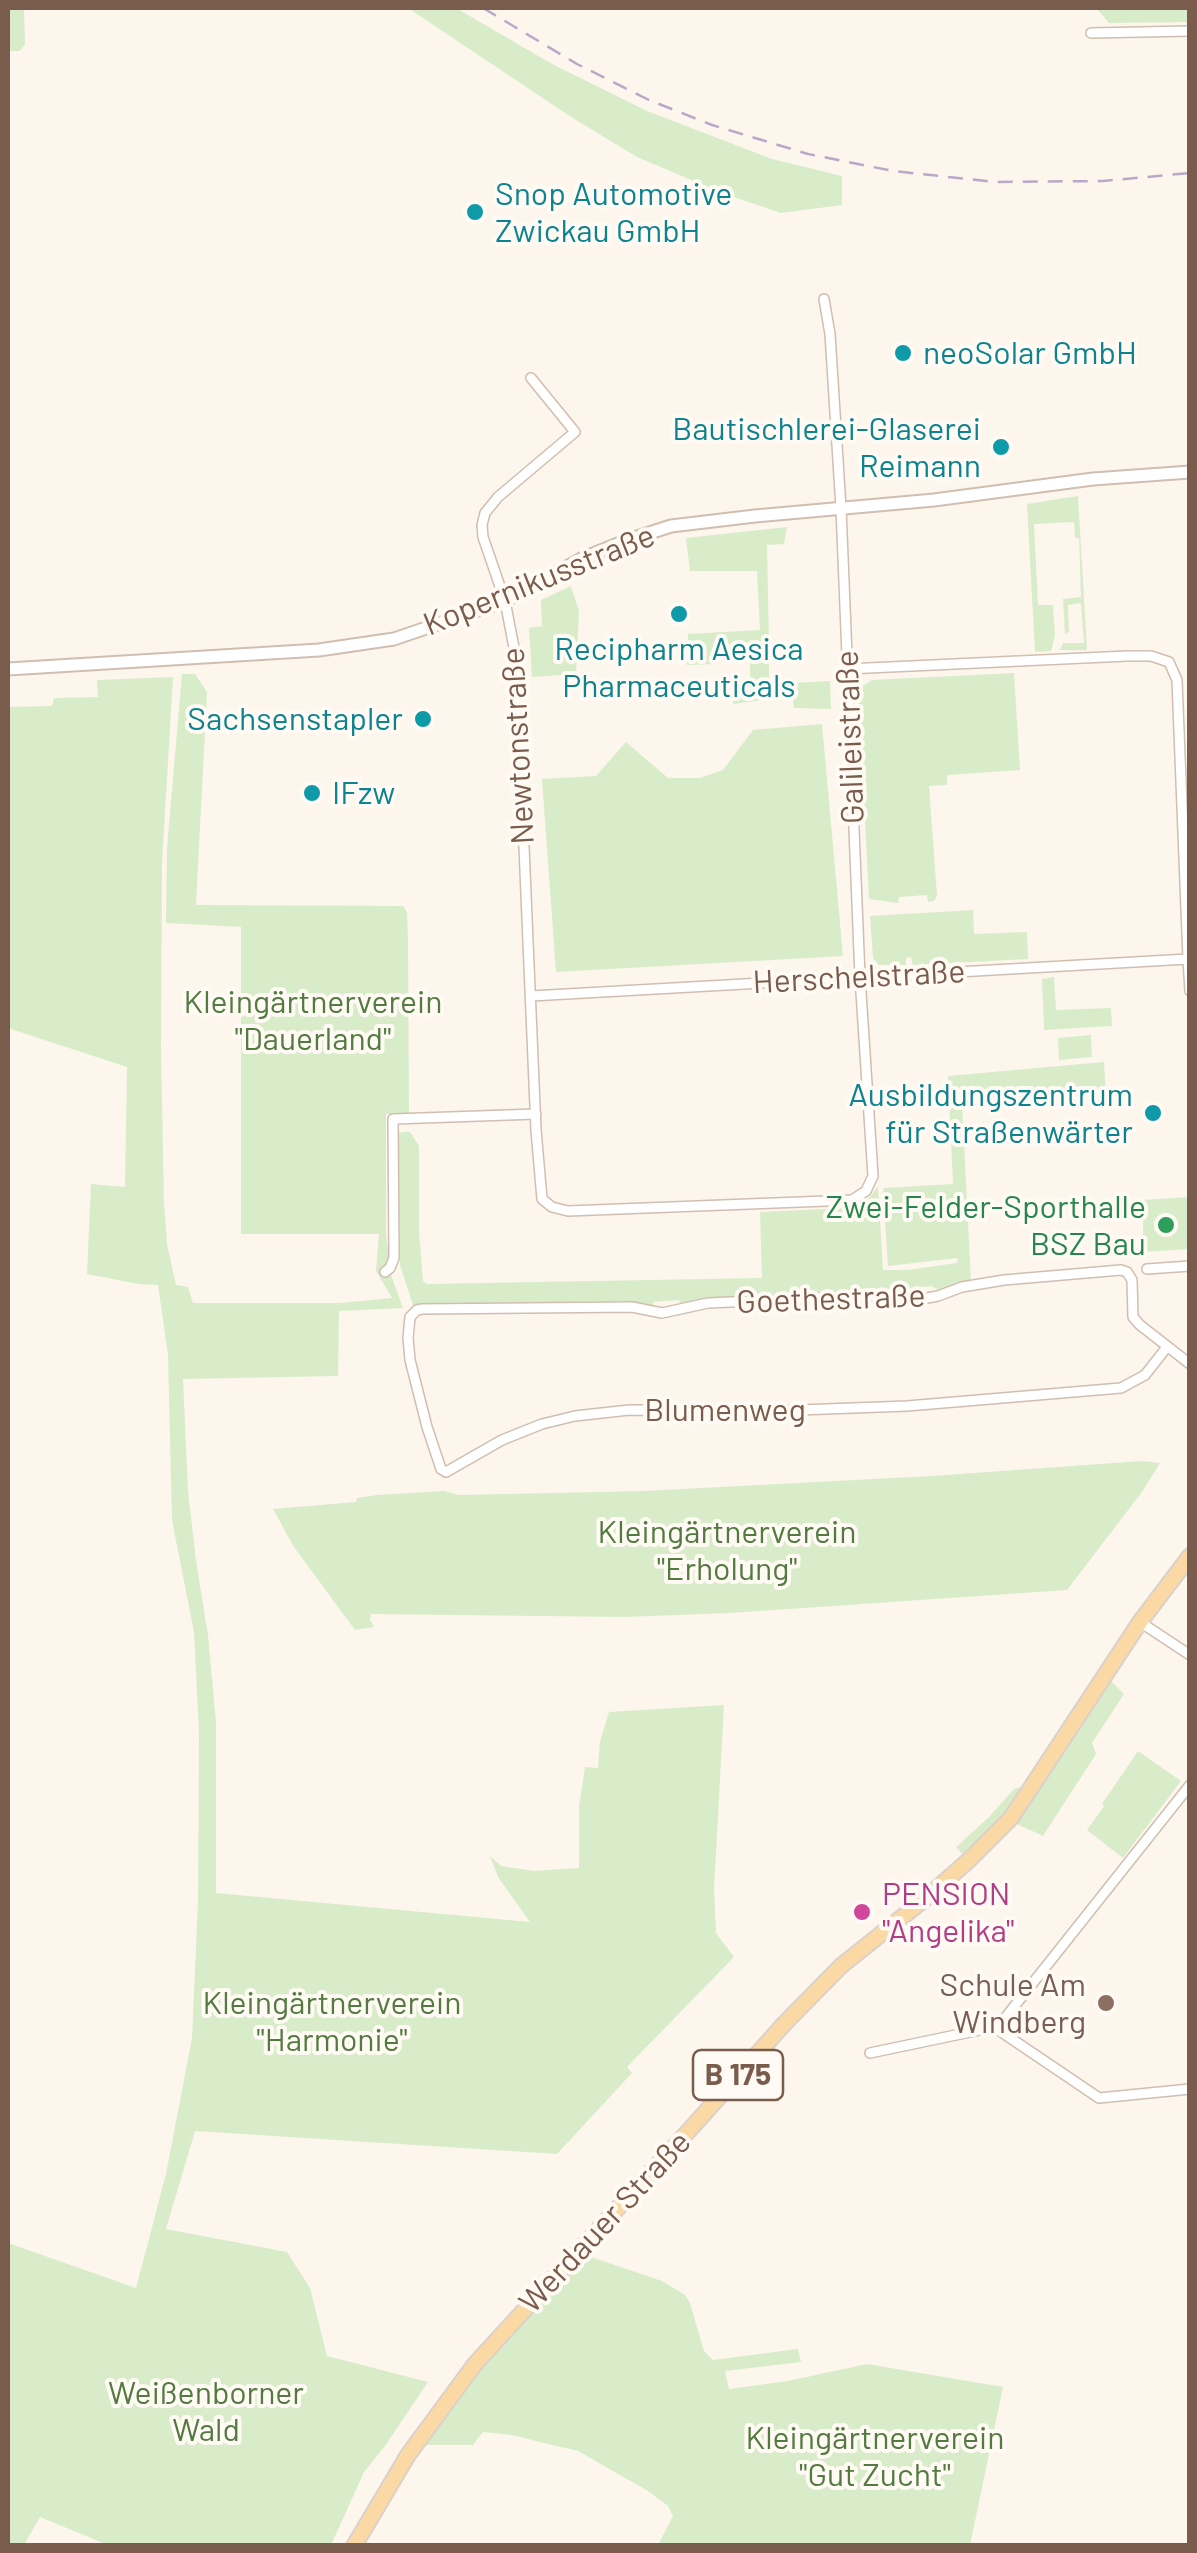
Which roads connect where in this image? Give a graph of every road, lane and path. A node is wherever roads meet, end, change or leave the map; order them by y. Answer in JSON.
{"nodes":[{"id":1,"x":1190,"y":31,"type":"edge"},
{"id":2,"x":1091,"y":33,"type":"dead end"},
{"id":3,"x":824,"y":299,"type":"dead end"},
{"id":4,"x":531,"y":378,"type":"dead end"},
{"id":5,"x":1190,"y":472,"type":"edge"},
{"id":6,"x":841,"y":508,"type":"junction"},
{"id":7,"x":505,"y":601,"type":"junction"},
{"id":8,"x":8,"y":669,"type":"edge"},
{"id":9,"x":846,"y":669,"type":"junction"},
{"id":10,"x":1188,"y":959,"type":"edge"},
{"id":11,"x":860,"y":976,"type":"junction"},
{"id":12,"x":1190,"y":991,"type":"edge"},
{"id":13,"x":531,"y":996,"type":"junction"},
{"id":14,"x":536,"y":1114,"type":"junction"},
{"id":15,"x":874,"y":1176,"type":"joint"},
{"id":16,"x":1190,"y":1266,"type":"edge"},
{"id":17,"x":1147,"y":1270,"type":"dead end"},
{"id":18,"x":385,"y":1272,"type":"dead end"},
{"id":19,"x":414,"y":1312,"type":"joint"},
{"id":20,"x":1167,"y":1346,"type":"junction"},
{"id":21,"x":1190,"y":1364,"type":"edge"},
{"id":22,"x":1190,"y":1556,"type":"edge"},
{"id":23,"x":1140,"y":1622,"type":"junction"},
{"id":24,"x":1190,"y":1655,"type":"edge"},
{"id":25,"x":1190,"y":1785,"type":"edge"},
{"id":26,"x":994,"y":2027,"type":"junction"},
{"id":27,"x":870,"y":2053,"type":"dead end"},
{"id":28,"x":1190,"y":2089,"type":"edge"},
{"id":29,"x":354,"y":2546,"type":"edge"}],
"edges":[{"from":1,"to":2,"type":"street"},
{"from":3,"to":6,"type":"street","name":"Galileistraße"},
{"from":4,"to":7,"type":"street","name":"Newtonstraße"},
{"from":5,"to":6,"type":"street","name":"Kopernikusstraße"},
{"from":6,"to":7,"type":"street","name":"Kopernikusstraße"},
{"from":6,"to":9,"type":"street","name":"Galileistraße"},
{"from":7,"to":8,"type":"street","name":"Kopernikusstraße"},
{"from":7,"to":13,"type":"street","name":"Newtonstraße"},
{"from":9,"to":10,"type":"street"},
{"from":9,"to":11,"type":"street","name":"Galileistraße"},
{"from":10,"to":11,"type":"street","name":"Herschelstraße"},
{"from":10,"to":12,"type":"street"},
{"from":11,"to":13,"type":"street","name":"Herschelstraße"},
{"from":11,"to":15,"type":"street","name":"Galileistraße"},
{"from":13,"to":14,"type":"street","name":"Newtonstraße"},
{"from":14,"to":15,"type":"street","name":"Newtonstraße"},
{"from":14,"to":18,"type":"street"},
{"from":16,"to":17,"type":"street"},
{"from":19,"to":20,"type":"street","name":"Goethestraße"},
{"from":19,"to":20,"type":"street","name":"Blumenweg"},
{"from":20,"to":21,"type":"street","name":"Goethestraße"},
{"from":22,"to":23,"type":"main road","name":"Werdauer Straße","number":"B 175"},
{"from":23,"to":24,"type":"street"},
{"from":23,"to":29,"type":"main road","name":"Werdauer Straße","number":"B 175"},
{"from":25,"to":26,"type":"street"},
{"from":26,"to":27,"type":"street"},
{"from":26,"to":28,"type":"street"}]}
